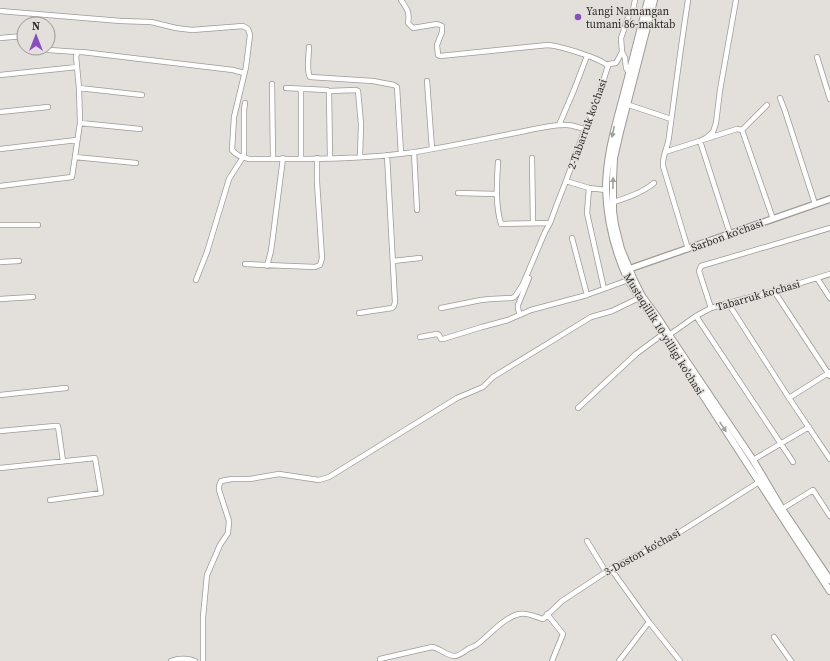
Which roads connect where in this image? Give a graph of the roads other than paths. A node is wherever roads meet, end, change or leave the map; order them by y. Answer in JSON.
{"nodes":[{"id":1,"x":401,"y":0,"type":"edge"},
{"id":2,"x":636,"y":0,"type":"edge"},
{"id":3,"x":648,"y":0,"type":"edge"},
{"id":4,"x":654,"y":0,"type":"edge"},
{"id":5,"x":688,"y":0,"type":"edge"},
{"id":6,"x":736,"y":0,"type":"edge"},
{"id":7,"x":0,"y":11,"type":"edge"},
{"id":8,"x":16,"y":37,"type":"edge"},
{"id":9,"x":0,"y":38,"type":"edge"},
{"id":10,"x":310,"y":47,"type":"dead end"},
{"id":11,"x":56,"y":50,"type":"edge"},
{"id":12,"x":78,"y":52,"type":"junction"},
{"id":13,"x":622,"y":52,"type":"junction"},
{"id":14,"x":587,"y":56,"type":"junction"},
{"id":15,"x":817,"y":57,"type":"dead end"},
{"id":16,"x":608,"y":66,"type":"junction"},
{"id":17,"x":77,"y":67,"type":"junction"},
{"id":18,"x":244,"y":73,"type":"junction"},
{"id":19,"x":629,"y":73,"type":"junction"},
{"id":20,"x":0,"y":75,"type":"edge"},
{"id":21,"x":427,"y":81,"type":"dead end"},
{"id":22,"x":272,"y":84,"type":"dead end"},
{"id":23,"x":79,"y":88,"type":"junction"},
{"id":24,"x":286,"y":88,"type":"dead end"},
{"id":25,"x":301,"y":89,"type":"junction"},
{"id":26,"x":329,"y":91,"type":"junction"},
{"id":27,"x":142,"y":95,"type":"dead end"},
{"id":28,"x":780,"y":98,"type":"dead end"},
{"id":29,"x":830,"y":99,"type":"edge"},
{"id":30,"x":245,"y":103,"type":"dead end"},
{"id":31,"x":626,"y":104,"type":"junction"},
{"id":32,"x":767,"y":105,"type":"dead end"},
{"id":33,"x":48,"y":108,"type":"dead end"},
{"id":34,"x":0,"y":112,"type":"edge"},
{"id":35,"x":671,"y":119,"type":"junction"},
{"id":36,"x":80,"y":124,"type":"junction"},
{"id":37,"x":559,"y":125,"type":"junction"},
{"id":38,"x":140,"y":129,"type":"dead end"},
{"id":39,"x":585,"y":129,"type":"junction"},
{"id":40,"x":742,"y":130,"type":"junction"},
{"id":41,"x":77,"y":140,"type":"junction"},
{"id":42,"x":700,"y":141,"type":"junction"},
{"id":43,"x":0,"y":149,"type":"edge"},
{"id":44,"x":432,"y":149,"type":"junction"},
{"id":45,"x":414,"y":152,"type":"junction"},
{"id":46,"x":665,"y":152,"type":"junction"},
{"id":47,"x":401,"y":154,"type":"junction"},
{"id":48,"x":387,"y":155,"type":"junction"},
{"id":49,"x":75,"y":157,"type":"junction"},
{"id":50,"x":243,"y":157,"type":"junction"},
{"id":51,"x":360,"y":157,"type":"junction"},
{"id":52,"x":283,"y":158,"type":"junction"},
{"id":53,"x":301,"y":158,"type":"junction"},
{"id":54,"x":317,"y":158,"type":"junction"},
{"id":55,"x":330,"y":158,"type":"junction"},
{"id":56,"x":532,"y":158,"type":"dead end"},
{"id":57,"x":273,"y":159,"type":"junction"},
{"id":58,"x":498,"y":162,"type":"dead end"},
{"id":59,"x":136,"y":163,"type":"dead end"},
{"id":60,"x":566,"y":181,"type":"junction"},
{"id":61,"x":654,"y":183,"type":"dead end"},
{"id":62,"x":0,"y":186,"type":"edge"},
{"id":63,"x":589,"y":188,"type":"junction"},
{"id":64,"x":606,"y":190,"type":"junction"},
{"id":65,"x":458,"y":193,"type":"dead end"},
{"id":66,"x":497,"y":194,"type":"junction"},
{"id":67,"x":830,"y":200,"type":"edge"},
{"id":68,"x":610,"y":203,"type":"junction"},
{"id":69,"x":815,"y":204,"type":"junction"},
{"id":70,"x":417,"y":210,"type":"dead end"},
{"id":71,"x":773,"y":218,"type":"junction"},
{"id":72,"x":533,"y":223,"type":"junction"},
{"id":73,"x":550,"y":223,"type":"junction"},
{"id":74,"x":0,"y":225,"type":"edge"},
{"id":75,"x":38,"y":225,"type":"dead end"},
{"id":76,"x":830,"y":228,"type":"edge"},
{"id":77,"x":545,"y":232,"type":"junction"},
{"id":78,"x":730,"y":234,"type":"junction"},
{"id":79,"x":572,"y":238,"type":"dead end"},
{"id":80,"x":688,"y":249,"type":"junction"},
{"id":81,"x":420,"y":258,"type":"dead end"},
{"id":82,"x":393,"y":260,"type":"junction"},
{"id":83,"x":19,"y":261,"type":"dead end"},
{"id":84,"x":0,"y":262,"type":"edge"},
{"id":85,"x":245,"y":264,"type":"dead end"},
{"id":86,"x":266,"y":266,"type":"junction"},
{"id":87,"x":626,"y":270,"type":"junction"},
{"id":88,"x":830,"y":274,"type":"edge"},
{"id":89,"x":817,"y":278,"type":"junction"},
{"id":90,"x":630,"y":279,"type":"junction"},
{"id":91,"x":196,"y":280,"type":"dead end"},
{"id":92,"x":604,"y":289,"type":"junction"},
{"id":93,"x":774,"y":291,"type":"junction"},
{"id":94,"x":587,"y":295,"type":"junction"},
{"id":95,"x":33,"y":297,"type":"dead end"},
{"id":96,"x":639,"y":298,"type":"junction"},
{"id":97,"x":830,"y":298,"type":"edge"},
{"id":98,"x":0,"y":299,"type":"edge"},
{"id":99,"x":728,"y":303,"type":"junction"},
{"id":100,"x":441,"y":308,"type":"dead end"},
{"id":101,"x":711,"y":308,"type":"junction"},
{"id":102,"x":359,"y":313,"type":"dead end"},
{"id":103,"x":520,"y":315,"type":"junction"},
{"id":104,"x":696,"y":316,"type":"junction"},
{"id":105,"x":666,"y":334,"type":"junction"},
{"id":106,"x":420,"y":337,"type":"dead end"},
{"id":107,"x":829,"y":373,"type":"edge"},
{"id":108,"x":66,"y":388,"type":"dead end"},
{"id":109,"x":0,"y":395,"type":"edge"},
{"id":110,"x":789,"y":398,"type":"junction"},
{"id":111,"x":578,"y":408,"type":"dead end"},
{"id":112,"x":809,"y":428,"type":"junction"},
{"id":113,"x":0,"y":431,"type":"edge"},
{"id":114,"x":781,"y":443,"type":"junction"},
{"id":115,"x":830,"y":459,"type":"edge"},
{"id":116,"x":753,"y":460,"type":"junction"},
{"id":117,"x":63,"y":461,"type":"junction"},
{"id":118,"x":793,"y":462,"type":"dead end"},
{"id":119,"x":0,"y":468,"type":"edge"},
{"id":120,"x":759,"y":482,"type":"junction"},
{"id":121,"x":50,"y":500,"type":"dead end"},
{"id":122,"x":782,"y":509,"type":"junction"},
{"id":123,"x":830,"y":516,"type":"edge"},
{"id":124,"x":587,"y":541,"type":"dead end"},
{"id":125,"x":608,"y":570,"type":"junction"},
{"id":126,"x":830,"y":580,"type":"edge"},
{"id":127,"x":830,"y":591,"type":"edge"},
{"id":128,"x":547,"y":614,"type":"junction"},
{"id":129,"x":649,"y":622,"type":"junction"},
{"id":130,"x":774,"y":637,"type":"dead end"},
{"id":131,"x":459,"y":655,"type":"junction"},
{"id":132,"x":380,"y":659,"type":"dead end"},
{"id":133,"x":171,"y":661,"type":"edge"},
{"id":134,"x":195,"y":661,"type":"edge"},
{"id":135,"x":203,"y":661,"type":"edge"},
{"id":136,"x":454,"y":661,"type":"edge"},
{"id":137,"x":552,"y":661,"type":"edge"},
{"id":138,"x":619,"y":661,"type":"edge"},
{"id":139,"x":680,"y":661,"type":"edge"},
{"id":140,"x":791,"y":661,"type":"edge"}],
"edges":[{"from":1,"to":14,"type":"street"},
{"from":2,"to":13,"type":"street"},
{"from":3,"to":19,"type":"main road","name":"Mustaqillik 10-yilligi ko'chasi"},
{"from":4,"to":31,"type":"main road","name":"Mustaqillik 10-yilligi ko'chasi"},
{"from":5,"to":35,"type":"street"},
{"from":6,"to":42,"type":"street"},
{"from":7,"to":18,"type":"street"},
{"from":8,"to":9,"type":"street"},
{"from":10,"to":47,"type":"street"},
{"from":11,"to":12,"type":"street"},
{"from":12,"to":17,"type":"street"},
{"from":12,"to":18,"type":"street"},
{"from":13,"to":16,"type":"street"},
{"from":13,"to":19,"type":"street"},
{"from":14,"to":16,"type":"street"},
{"from":14,"to":37,"type":"street"},
{"from":15,"to":29,"type":"street"},
{"from":16,"to":39,"type":"street","name":"2-Tabarruk koʻchasi"},
{"from":17,"to":20,"type":"street"},
{"from":17,"to":23,"type":"street"},
{"from":18,"to":50,"type":"street"},
{"from":19,"to":64,"type":"main road","name":"Mustaqillik 10-yilligi ko'chasi","one_way":true},
{"from":21,"to":44,"type":"street"},
{"from":22,"to":57,"type":"street"},
{"from":23,"to":27,"type":"street"},
{"from":23,"to":36,"type":"street"},
{"from":24,"to":25,"type":"street"},
{"from":25,"to":26,"type":"street"},
{"from":25,"to":53,"type":"street"},
{"from":26,"to":51,"type":"street"},
{"from":26,"to":55,"type":"street"},
{"from":28,"to":69,"type":"street"},
{"from":30,"to":50,"type":"street"},
{"from":31,"to":35,"type":"street"},
{"from":68,"to":31,"type":"main road","name":"Mustaqillik 10-yilligi ko'chasi","one_way":true},
{"from":32,"to":40,"type":"street"},
{"from":33,"to":34,"type":"street"},
{"from":35,"to":46,"type":"street"},
{"from":36,"to":38,"type":"street"},
{"from":36,"to":41,"type":"street"},
{"from":37,"to":39,"type":"street"},
{"from":37,"to":44,"type":"street"},
{"from":39,"to":60,"type":"street","name":"2-Tabarruk koʻchasi"},
{"from":40,"to":42,"type":"street"},
{"from":40,"to":71,"type":"street"},
{"from":41,"to":43,"type":"street"},
{"from":41,"to":49,"type":"street"},
{"from":42,"to":46,"type":"street"},
{"from":42,"to":78,"type":"street"},
{"from":44,"to":45,"type":"street"},
{"from":45,"to":47,"type":"street"},
{"from":45,"to":70,"type":"street"},
{"from":46,"to":80,"type":"street"},
{"from":47,"to":48,"type":"street"},
{"from":48,"to":51,"type":"street"},
{"from":48,"to":82,"type":"street"},
{"from":49,"to":59,"type":"street"},
{"from":49,"to":62,"type":"street"},
{"from":50,"to":57,"type":"street"},
{"from":50,"to":91,"type":"street"},
{"from":51,"to":55,"type":"street"},
{"from":52,"to":53,"type":"street"},
{"from":52,"to":57,"type":"street"},
{"from":52,"to":86,"type":"street"},
{"from":53,"to":54,"type":"street"},
{"from":54,"to":55,"type":"street"},
{"from":54,"to":86,"type":"street"},
{"from":56,"to":72,"type":"street"},
{"from":58,"to":66,"type":"street"},
{"from":60,"to":63,"type":"street","name":"2-Tabarruk koʻchasi"},
{"from":60,"to":73,"type":"street","name":"2-Tabarruk koʻchasi"},
{"from":61,"to":68,"type":"street"},
{"from":63,"to":64,"type":"street","name":"2-Tabarruk koʻchasi"},
{"from":63,"to":92,"type":"street"},
{"from":64,"to":68,"type":"main road","name":"Mustaqillik 10-yilligi ko'chasi"},
{"from":65,"to":66,"type":"street"},
{"from":66,"to":72,"type":"street"},
{"from":67,"to":69,"type":"street","name":"Sarbon koʻchasi"},
{"from":68,"to":87,"type":"main road","name":"Mustaqillik 10-yilligi ko'chasi"},
{"from":69,"to":71,"type":"street","name":"Sarbon koʻchasi"},
{"from":71,"to":78,"type":"street","name":"Sarbon koʻchasi"},
{"from":72,"to":73,"type":"street"},
{"from":73,"to":77,"type":"street","name":"2-Tabarruk koʻchasi"},
{"from":74,"to":75,"type":"street"},
{"from":76,"to":101,"type":"street"},
{"from":77,"to":100,"type":"street","name":"2-Tabarruk koʻchasi"},
{"from":77,"to":103,"type":"street","name":"2-Tabarruk koʻchasi"},
{"from":78,"to":80,"type":"street","name":"Sarbon koʻchasi"},
{"from":79,"to":94,"type":"street"},
{"from":80,"to":87,"type":"street","name":"Sarbon koʻchasi"},
{"from":81,"to":82,"type":"street"},
{"from":82,"to":102,"type":"street"},
{"from":83,"to":84,"type":"street"},
{"from":85,"to":86,"type":"street"},
{"from":87,"to":90,"type":"main road","name":"Mustaqillik 10-yilligi ko'chasi"},
{"from":88,"to":89,"type":"street","name":"Tabarruk koʻchasi"},
{"from":89,"to":93,"type":"street","name":"Tabarruk koʻchasi"},
{"from":89,"to":97,"type":"street"},
{"from":90,"to":92,"type":"street"},
{"from":90,"to":96,"type":"main road","name":"Mustaqillik 10-yilligi ko'chasi"},
{"from":90,"to":105,"type":"main road","name":"Mustaqillik 10-yilligi ko'chasi"},
{"from":92,"to":94,"type":"street"},
{"from":93,"to":99,"type":"street","name":"Tabarruk koʻchasi"},
{"from":93,"to":107,"type":"street"},
{"from":94,"to":103,"type":"street"},
{"from":95,"to":98,"type":"street"},
{"from":96,"to":105,"type":"main road","name":"Mustaqillik 10-yilligi ko'chasi"},
{"from":96,"to":135,"type":"street"},
{"from":99,"to":101,"type":"street","name":"Tabarruk koʻchasi"},
{"from":99,"to":110,"type":"street"},
{"from":101,"to":104,"type":"street","name":"Tabarruk koʻchasi"},
{"from":103,"to":106,"type":"street"},
{"from":104,"to":105,"type":"street","name":"Tabarruk koʻchasi"},
{"from":104,"to":114,"type":"street"},
{"from":105,"to":111,"type":"street","name":"Tabarruk koʻchasi"},
{"from":105,"to":116,"type":"main road","name":"Mustaqillik 10-yilligi ko'chasi"},
{"from":105,"to":120,"type":"main road","name":"Mustaqillik 10-yilligi ko'chasi","one_way":true},
{"from":107,"to":110,"type":"street"},
{"from":108,"to":109,"type":"street"},
{"from":110,"to":112,"type":"street"},
{"from":112,"to":114,"type":"street"},
{"from":112,"to":115,"type":"street"},
{"from":113,"to":117,"type":"street"},
{"from":114,"to":116,"type":"street"},
{"from":114,"to":118,"type":"street"},
{"from":116,"to":122,"type":"main road","name":"Mustaqillik 10-yilligi ko'chasi"},
{"from":117,"to":119,"type":"street"},
{"from":117,"to":121,"type":"street"},
{"from":120,"to":125,"type":"street","name":"3-Doston koʻchasi"},
{"from":120,"to":127,"type":"main road","name":"Mustaqillik 10-yilligi ko'chasi"},
{"from":122,"to":123,"type":"street"},
{"from":122,"to":126,"type":"main road","name":"Mustaqillik 10-yilligi ko'chasi"},
{"from":124,"to":125,"type":"street"},
{"from":125,"to":128,"type":"street","name":"3-Doston koʻchasi"},
{"from":125,"to":129,"type":"street"},
{"from":128,"to":131,"type":"street"},
{"from":128,"to":137,"type":"street"},
{"from":129,"to":138,"type":"street"},
{"from":129,"to":139,"type":"street"},
{"from":130,"to":140,"type":"street"},
{"from":131,"to":132,"type":"street"},
{"from":131,"to":136,"type":"street"},
{"from":133,"to":134,"type":"street"}]}
